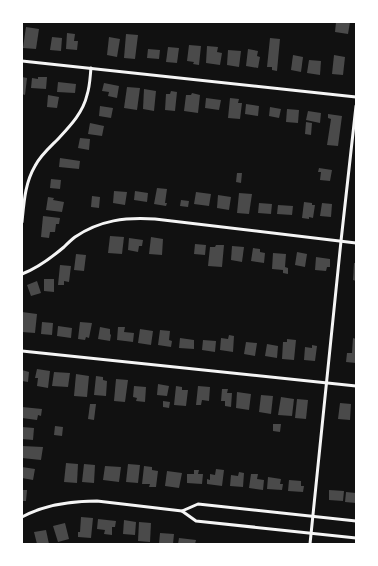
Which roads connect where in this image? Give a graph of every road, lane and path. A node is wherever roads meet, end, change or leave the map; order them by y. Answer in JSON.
{"nodes":[{"id":1,"x":22,"y":61,"type":"edge"},
{"id":2,"x":91,"y":68,"type":"junction"},
{"id":3,"x":356,"y":98,"type":"edge"},
{"id":4,"x":356,"y":106,"type":"edge"},
{"id":5,"x":22,"y":222,"type":"edge"},
{"id":6,"x":341,"y":241,"type":"junction"},
{"id":7,"x":356,"y":243,"type":"edge"},
{"id":8,"x":22,"y":274,"type":"edge"},
{"id":9,"x":22,"y":351,"type":"edge"},
{"id":10,"x":327,"y":383,"type":"junction"},
{"id":11,"x":356,"y":386,"type":"edge"},
{"id":12,"x":182,"y":511,"type":"junction"},
{"id":13,"x":313,"y":516,"type":"junction"},
{"id":14,"x":22,"y":517,"type":"edge"},
{"id":15,"x":356,"y":520,"type":"edge"},
{"id":16,"x":312,"y":534,"type":"junction"},
{"id":17,"x":356,"y":538,"type":"edge"},
{"id":18,"x":310,"y":544,"type":"edge"}],
"edges":[{"from":1,"to":2,"type":"street"},
{"from":2,"to":3,"type":"street"},
{"from":2,"to":5,"type":"street"},
{"from":4,"to":6,"type":"street"},
{"from":6,"to":7,"type":"street"},
{"from":6,"to":8,"type":"street"},
{"from":6,"to":10,"type":"street"},
{"from":9,"to":10,"type":"street"},
{"from":10,"to":11,"type":"street"},
{"from":10,"to":13,"type":"street"},
{"from":12,"to":13,"type":"street"},
{"from":12,"to":14,"type":"street"},
{"from":12,"to":16,"type":"street"},
{"from":13,"to":15,"type":"street"},
{"from":13,"to":16,"type":"street"},
{"from":16,"to":17,"type":"street"},
{"from":16,"to":18,"type":"street"}]}
